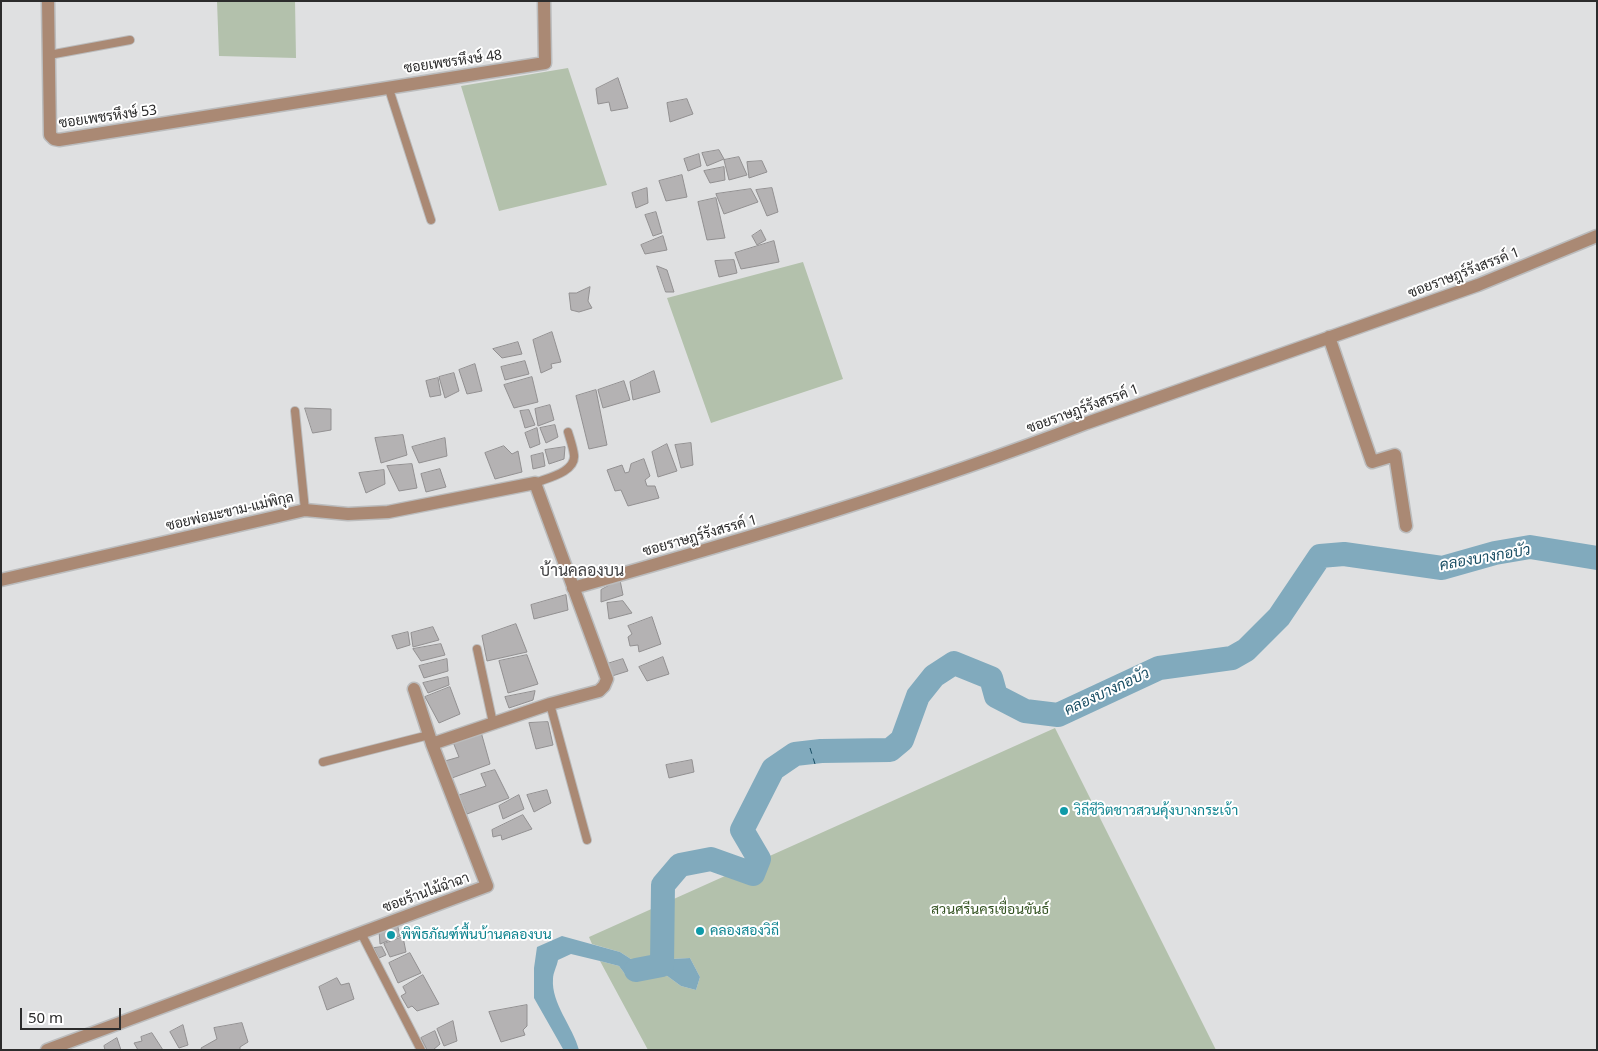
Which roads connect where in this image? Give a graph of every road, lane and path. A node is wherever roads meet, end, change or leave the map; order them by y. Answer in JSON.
{"nodes":[{"id":1,"x":48,"y":1,"type":"edge"},
{"id":2,"x":544,"y":1,"type":"edge"},
{"id":3,"x":130,"y":40,"type":"dead end"},
{"id":4,"x":49,"y":56,"type":"junction"},
{"id":5,"x":388,"y":86,"type":"junction"},
{"id":6,"x":304,"y":102,"type":"joint"},
{"id":7,"x":431,"y":220,"type":"dead end"},
{"id":8,"x":1597,"y":236,"type":"edge"},
{"id":9,"x":1329,"y":337,"type":"junction"},
{"id":10,"x":295,"y":411,"type":"dead end"},
{"id":11,"x":568,"y":432,"type":"dead end"},
{"id":12,"x":535,"y":483,"type":"junction"},
{"id":13,"x":305,"y":510,"type":"junction"},
{"id":14,"x":1406,"y":526,"type":"dead end"},
{"id":15,"x":1,"y":580,"type":"edge"},
{"id":16,"x":572,"y":588,"type":"junction"},
{"id":17,"x":477,"y":649,"type":"dead end"},
{"id":18,"x":414,"y":689,"type":"dead end"},
{"id":19,"x":550,"y":704,"type":"junction"},
{"id":20,"x":493,"y":723,"type":"junction"},
{"id":21,"x":431,"y":739,"type":"junction"},
{"id":22,"x":323,"y":762,"type":"dead end"},
{"id":23,"x":587,"y":840,"type":"dead end"},
{"id":24,"x":360,"y":933,"type":"junction"},
{"id":25,"x":47,"y":1050,"type":"edge"},
{"id":26,"x":421,"y":1050,"type":"edge"}],
"edges":[{"from":1,"to":4,"type":"street","name":"ซอยเพชรหึงษ์ 53"},
{"from":2,"to":5,"type":"street","name":"ซอยเพชรหึงษ์ 48"},
{"from":3,"to":4,"type":"lane"},
{"from":4,"to":6,"type":"street","name":"ซอยเพชรหึงษ์ 53"},
{"from":5,"to":6,"type":"street","name":"ซอยเพชรหึงษ์ 48"},
{"from":5,"to":7,"type":"lane"},
{"from":8,"to":9,"type":"street","name":"ซอยราษฎร์รังสรรค์ 1"},
{"from":9,"to":14,"type":"street"},
{"from":9,"to":16,"type":"street","name":"ซอยราษฎร์รังสรรค์ 1"},
{"from":10,"to":13,"type":"lane"},
{"from":11,"to":12,"type":"lane"},
{"from":12,"to":13,"type":"street","name":"ซอยพ่อมะขาม-แม่พิกุล"},
{"from":12,"to":16,"type":"street"},
{"from":13,"to":15,"type":"street","name":"ซอยพ่อมะขาม-แม่พิกุล"},
{"from":16,"to":19,"type":"street"},
{"from":17,"to":20,"type":"lane"},
{"from":18,"to":21,"type":"street"},
{"from":19,"to":20,"type":"street"},
{"from":19,"to":23,"type":"lane"},
{"from":20,"to":21,"type":"street"},
{"from":21,"to":22,"type":"lane"},
{"from":21,"to":24,"type":"street","name":"ซอยร้านไม้ฉำฉา"},
{"from":24,"to":25,"type":"street","name":"ซอยร้านไม้ฉำฉา"},
{"from":24,"to":26,"type":"lane"}]}
